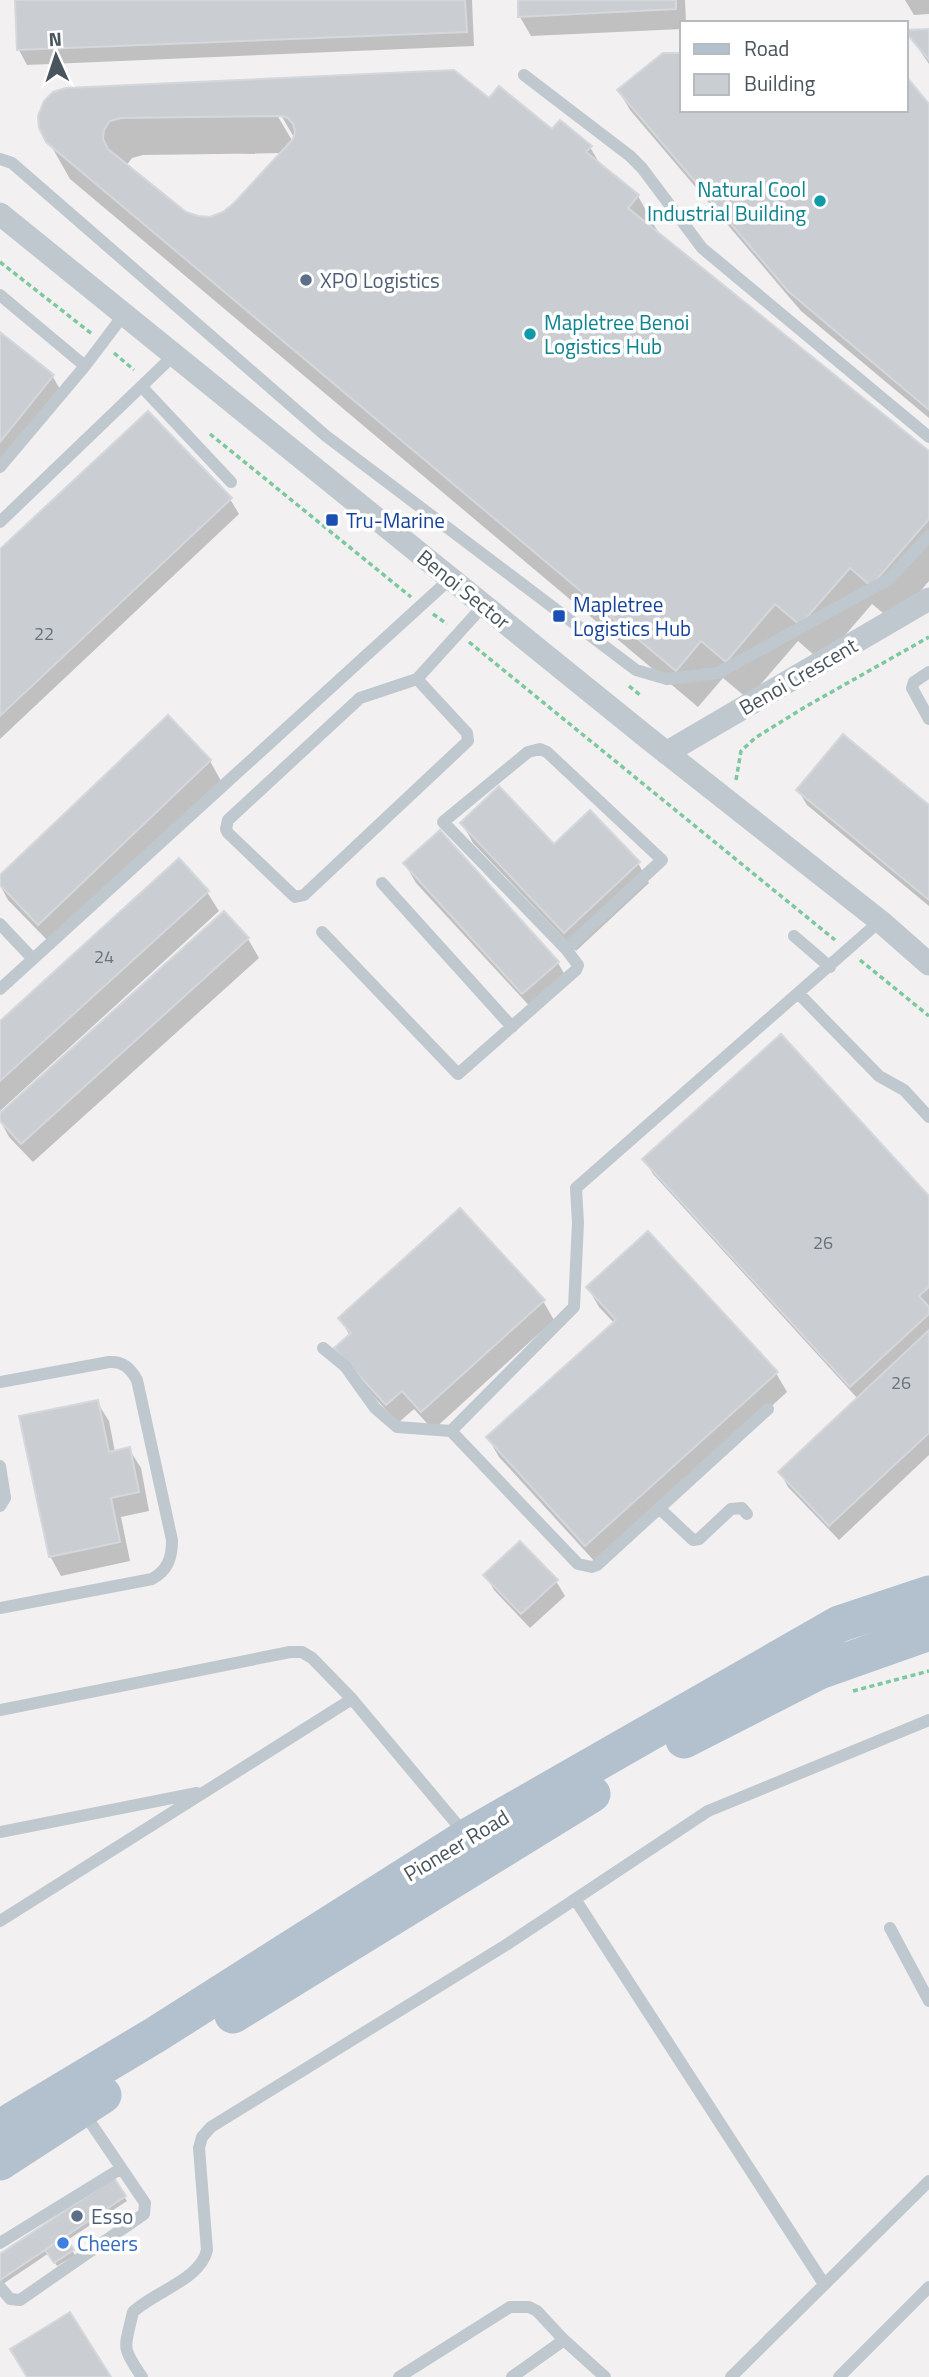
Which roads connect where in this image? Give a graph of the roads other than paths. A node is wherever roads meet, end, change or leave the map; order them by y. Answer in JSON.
{"nodes":[{"id":1,"x":524,"y":75,"type":"dead end"},
{"id":2,"x":0,"y":159,"type":"edge"},
{"id":3,"x":0,"y":214,"type":"edge"},
{"id":4,"x":0,"y":295,"type":"edge"},
{"id":5,"x":125,"y":313,"type":"junction"},
{"id":6,"x":174,"y":355,"type":"junction"},
{"id":7,"x":85,"y":366,"type":"junction"},
{"id":8,"x":145,"y":384,"type":"junction"},
{"id":9,"x":929,"y":437,"type":"edge"},
{"id":10,"x":0,"y":467,"type":"edge"},
{"id":11,"x":231,"y":482,"type":"dead end"},
{"id":12,"x":0,"y":522,"type":"edge"},
{"id":13,"x":929,"y":536,"type":"edge"},
{"id":14,"x":450,"y":579,"type":"junction"},
{"id":15,"x":929,"y":599,"type":"edge"},
{"id":16,"x":484,"y":605,"type":"junction"},
{"id":17,"x":929,"y":672,"type":"edge"},
{"id":18,"x":417,"y":679,"type":"junction"},
{"id":19,"x":929,"y":719,"type":"edge"},
{"id":20,"x":666,"y":753,"type":"junction"},
{"id":21,"x":382,"y":883,"type":"dead end"},
{"id":22,"x":880,"y":921,"type":"junction"},
{"id":23,"x":0,"y":924,"type":"edge"},
{"id":24,"x":322,"y":932,"type":"dead end"},
{"id":25,"x":794,"y":936,"type":"dead end"},
{"id":26,"x":566,"y":949,"type":"junction"},
{"id":27,"x":33,"y":959,"type":"junction"},
{"id":28,"x":929,"y":964,"type":"edge"},
{"id":29,"x":830,"y":967,"type":"junction"},
{"id":30,"x":0,"y":989,"type":"edge"},
{"id":31,"x":799,"y":994,"type":"junction"},
{"id":32,"x":512,"y":1027,"type":"junction"},
{"id":33,"x":929,"y":1117,"type":"edge"},
{"id":34,"x":323,"y":1348,"type":"dead end"},
{"id":35,"x":0,"y":1382,"type":"edge"},
{"id":36,"x":768,"y":1409,"type":"dead end"},
{"id":37,"x":451,"y":1431,"type":"junction"},
{"id":38,"x":0,"y":1466,"type":"edge"},
{"id":39,"x":0,"y":1506,"type":"edge"},
{"id":40,"x":659,"y":1508,"type":"junction"},
{"id":41,"x":747,"y":1514,"type":"dead end"},
{"id":42,"x":929,"y":1594,"type":"edge"},
{"id":43,"x":0,"y":1608,"type":"edge"},
{"id":44,"x":929,"y":1632,"type":"edge"},
{"id":45,"x":352,"y":1699,"type":"junction"},
{"id":46,"x":0,"y":1710,"type":"edge"},
{"id":47,"x":929,"y":1720,"type":"edge"},
{"id":48,"x":204,"y":1792,"type":"junction"},
{"id":49,"x":0,"y":1832,"type":"edge"},
{"id":50,"x":481,"y":1845,"type":"junction"},
{"id":51,"x":575,"y":1899,"type":"junction"},
{"id":52,"x":0,"y":1922,"type":"edge"},
{"id":53,"x":890,"y":1928,"type":"dead end"},
{"id":54,"x":929,"y":2001,"type":"edge"},
{"id":55,"x":75,"y":2097,"type":"junction"},
{"id":56,"x":0,"y":2128,"type":"edge"},
{"id":57,"x":0,"y":2162,"type":"edge"},
{"id":58,"x":120,"y":2169,"type":"junction"},
{"id":59,"x":929,"y":2181,"type":"edge"},
{"id":60,"x":0,"y":2243,"type":"edge"},
{"id":61,"x":824,"y":2284,"type":"junction"},
{"id":62,"x":0,"y":2287,"type":"edge"},
{"id":63,"x":929,"y":2287,"type":"edge"},
{"id":64,"x":564,"y":2340,"type":"junction"},
{"id":65,"x":142,"y":2377,"type":"edge"},
{"id":66,"x":399,"y":2377,"type":"edge"},
{"id":67,"x":512,"y":2377,"type":"edge"},
{"id":68,"x":605,"y":2377,"type":"edge"},
{"id":69,"x":731,"y":2377,"type":"edge"},
{"id":70,"x":839,"y":2377,"type":"edge"}],
"edges":[{"from":1,"to":9,"type":"lane"},
{"from":2,"to":13,"type":"lane"},
{"from":3,"to":5,"type":"street","name":"Benoi Sector"},
{"from":4,"to":7,"type":"lane"},
{"from":5,"to":6,"type":"street","name":"Benoi Sector"},
{"from":5,"to":7,"type":"lane"},
{"from":6,"to":8,"type":"lane"},
{"from":6,"to":14,"type":"street","name":"Benoi Sector"},
{"from":7,"to":10,"type":"lane"},
{"from":8,"to":11,"type":"lane"},
{"from":8,"to":12,"type":"lane"},
{"from":14,"to":16,"type":"street","name":"Benoi Sector"},
{"from":14,"to":27,"type":"lane"},
{"from":15,"to":20,"type":"street","name":"Benoi Crescent"},
{"from":16,"to":18,"type":"lane"},
{"from":16,"to":20,"type":"street","name":"Benoi Sector"},
{"from":17,"to":19,"type":"lane"},
{"from":18,"to":18,"type":"lane"},
{"from":20,"to":22,"type":"street","name":"Benoi Sector"},
{"from":21,"to":32,"type":"lane"},
{"from":22,"to":28,"type":"street","name":"Benoi Sector"},
{"from":22,"to":29,"type":"lane"},
{"from":23,"to":27,"type":"lane"},
{"from":24,"to":32,"type":"lane"},
{"from":25,"to":29,"type":"lane"},
{"from":26,"to":26,"type":"lane"},
{"from":26,"to":32,"type":"lane"},
{"from":27,"to":30,"type":"lane"},
{"from":29,"to":31,"type":"lane"},
{"from":31,"to":33,"type":"lane"},
{"from":31,"to":37,"type":"lane"},
{"from":34,"to":37,"type":"lane"},
{"from":35,"to":43,"type":"lane"},
{"from":36,"to":40,"type":"lane"},
{"from":37,"to":40,"type":"lane"},
{"from":38,"to":39,"type":"lane"},
{"from":40,"to":41,"type":"lane"},
{"from":42,"to":50,"type":"main road","name":"Pioneer Road"},
{"from":44,"to":50,"type":"main road","name":"Pioneer Road"},
{"from":45,"to":46,"type":"lane"},
{"from":45,"to":48,"type":"lane"},
{"from":45,"to":50,"type":"lane"},
{"from":47,"to":51,"type":"lane"},
{"from":48,"to":49,"type":"lane"},
{"from":48,"to":52,"type":"lane"},
{"from":50,"to":55,"type":"main road","name":"Pioneer Road"},
{"from":51,"to":61,"type":"lane"},
{"from":51,"to":65,"type":"lane"},
{"from":53,"to":54,"type":"lane"},
{"from":55,"to":56,"type":"main road","name":"Pioneer Road"},
{"from":55,"to":57,"type":"main road","name":"Pioneer Road"},
{"from":55,"to":58,"type":"lane"},
{"from":58,"to":60,"type":"lane"},
{"from":58,"to":62,"type":"lane"},
{"from":59,"to":61,"type":"lane"},
{"from":61,"to":69,"type":"lane"},
{"from":63,"to":70,"type":"lane"},
{"from":64,"to":66,"type":"lane"},
{"from":64,"to":67,"type":"lane"},
{"from":64,"to":68,"type":"lane"}]}
